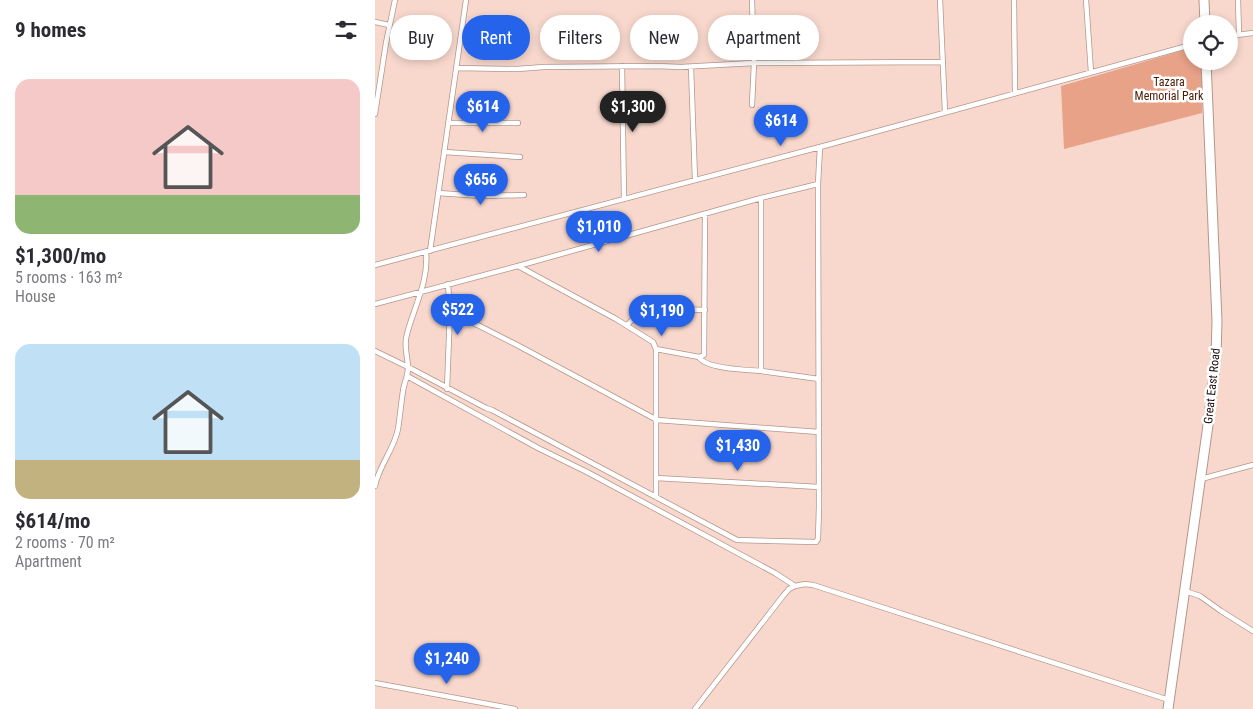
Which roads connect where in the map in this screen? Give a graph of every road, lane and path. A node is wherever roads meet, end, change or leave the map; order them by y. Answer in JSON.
{"nodes":[{"id":1,"x":395,"y":0,"type":"edge"},
{"id":2,"x":466,"y":0,"type":"edge"},
{"id":3,"x":752,"y":0,"type":"edge"},
{"id":4,"x":940,"y":0,"type":"edge"},
{"id":5,"x":1014,"y":0,"type":"edge"},
{"id":6,"x":1086,"y":0,"type":"edge"},
{"id":7,"x":1204,"y":0,"type":"edge"},
{"id":8,"x":1238,"y":0,"type":"edge"},
{"id":9,"x":1205,"y":15,"type":"edge"},
{"id":10,"x":375,"y":22,"type":"edge"},
{"id":11,"x":389,"y":25,"type":"junction"},
{"id":12,"x":1253,"y":33,"type":"edge"},
{"id":13,"x":1239,"y":34,"type":"joint"},
{"id":14,"x":1183,"y":47,"type":"edge"},
{"id":15,"x":943,"y":62,"type":"junction"},
{"id":16,"x":754,"y":63,"type":"junction"},
{"id":17,"x":622,"y":66,"type":"junction"},
{"id":18,"x":691,"y":67,"type":"junction"},
{"id":19,"x":456,"y":68,"type":"junction"},
{"id":20,"x":1206,"y":70,"type":"edge"},
{"id":21,"x":1091,"y":72,"type":"junction"},
{"id":22,"x":1015,"y":93,"type":"junction"},
{"id":23,"x":752,"y":105,"type":"dead end"},
{"id":24,"x":945,"y":112,"type":"junction"},
{"id":25,"x":375,"y":114,"type":"edge"},
{"id":26,"x":518,"y":123,"type":"dead end"},
{"id":27,"x":448,"y":124,"type":"junction"},
{"id":28,"x":820,"y":147,"type":"junction"},
{"id":29,"x":444,"y":152,"type":"junction"},
{"id":30,"x":520,"y":157,"type":"dead end"},
{"id":31,"x":695,"y":180,"type":"junction"},
{"id":32,"x":818,"y":184,"type":"junction"},
{"id":33,"x":438,"y":193,"type":"junction"},
{"id":34,"x":524,"y":196,"type":"dead end"},
{"id":35,"x":761,"y":198,"type":"junction"},
{"id":36,"x":624,"y":199,"type":"junction"},
{"id":37,"x":705,"y":214,"type":"junction"},
{"id":38,"x":428,"y":252,"type":"junction"},
{"id":39,"x":375,"y":265,"type":"edge"},
{"id":40,"x":518,"y":266,"type":"junction"},
{"id":41,"x":448,"y":284,"type":"junction"},
{"id":42,"x":422,"y":290,"type":"junction"},
{"id":43,"x":375,"y":304,"type":"edge"},
{"id":44,"x":705,"y":310,"type":"junction"},
{"id":45,"x":450,"y":311,"type":"junction"},
{"id":46,"x":627,"y":325,"type":"junction"},
{"id":47,"x":656,"y":349,"type":"junction"},
{"id":48,"x":375,"y":351,"type":"edge"},
{"id":49,"x":699,"y":357,"type":"junction"},
{"id":50,"x":408,"y":367,"type":"junction"},
{"id":51,"x":761,"y":371,"type":"junction"},
{"id":52,"x":407,"y":376,"type":"junction"},
{"id":53,"x":819,"y":378,"type":"junction"},
{"id":54,"x":447,"y":389,"type":"junction"},
{"id":55,"x":655,"y":419,"type":"junction"},
{"id":56,"x":819,"y":432,"type":"junction"},
{"id":57,"x":1253,"y":465,"type":"edge"},
{"id":58,"x":656,"y":478,"type":"junction"},
{"id":59,"x":1201,"y":479,"type":"junction"},
{"id":60,"x":375,"y":486,"type":"edge"},
{"id":61,"x":819,"y":487,"type":"junction"},
{"id":62,"x":656,"y":497,"type":"junction"},
{"id":63,"x":689,"y":515,"type":"junction"},
{"id":64,"x":689,"y":527,"type":"junction"},
{"id":65,"x":795,"y":586,"type":"junction"},
{"id":66,"x":1185,"y":591,"type":"junction"},
{"id":67,"x":1253,"y":631,"type":"edge"},
{"id":68,"x":375,"y":682,"type":"edge"},
{"id":69,"x":1169,"y":704,"type":"edge"},
{"id":70,"x":515,"y":709,"type":"edge"},
{"id":71,"x":695,"y":709,"type":"edge"}],
"edges":[{"from":1,"to":11,"type":"street"},
{"from":2,"to":19,"type":"street"},
{"from":3,"to":16,"type":"street"},
{"from":4,"to":15,"type":"street"},
{"from":5,"to":22,"type":"street"},
{"from":6,"to":21,"type":"street"},
{"from":7,"to":9,"type":"highway"},
{"from":8,"to":13,"type":"street"},
{"from":10,"to":11,"type":"street"},
{"from":11,"to":25,"type":"street"},
{"from":12,"to":13,"type":"street"},
{"from":14,"to":21,"type":"street"},
{"from":15,"to":16,"type":"street"},
{"from":15,"to":24,"type":"street"},
{"from":16,"to":18,"type":"street"},
{"from":16,"to":23,"type":"street"},
{"from":17,"to":18,"type":"street"},
{"from":17,"to":19,"type":"street"},
{"from":17,"to":36,"type":"street"},
{"from":18,"to":31,"type":"street"},
{"from":19,"to":27,"type":"street"},
{"from":20,"to":59,"type":"highway","name":"Great East Road"},
{"from":21,"to":22,"type":"street"},
{"from":22,"to":24,"type":"street"},
{"from":24,"to":28,"type":"street"},
{"from":26,"to":27,"type":"street"},
{"from":27,"to":29,"type":"street"},
{"from":28,"to":31,"type":"street"},
{"from":28,"to":32,"type":"street"},
{"from":29,"to":30,"type":"street"},
{"from":29,"to":33,"type":"street"},
{"from":31,"to":36,"type":"street"},
{"from":32,"to":35,"type":"street"},
{"from":32,"to":53,"type":"street"},
{"from":33,"to":34,"type":"street"},
{"from":33,"to":38,"type":"street"},
{"from":35,"to":37,"type":"street"},
{"from":35,"to":51,"type":"street"},
{"from":36,"to":38,"type":"street"},
{"from":37,"to":40,"type":"street"},
{"from":37,"to":44,"type":"street"},
{"from":38,"to":39,"type":"street"},
{"from":38,"to":42,"type":"street"},
{"from":40,"to":41,"type":"street"},
{"from":40,"to":46,"type":"street"},
{"from":41,"to":42,"type":"street"},
{"from":41,"to":45,"type":"street"},
{"from":42,"to":43,"type":"street"},
{"from":42,"to":50,"type":"street"},
{"from":44,"to":46,"type":"street"},
{"from":44,"to":49,"type":"street"},
{"from":45,"to":54,"type":"street"},
{"from":45,"to":55,"type":"street"},
{"from":46,"to":47,"type":"street"},
{"from":47,"to":49,"type":"street"},
{"from":47,"to":55,"type":"street"},
{"from":48,"to":50,"type":"street"},
{"from":49,"to":51,"type":"street"},
{"from":50,"to":52,"type":"street"},
{"from":50,"to":54,"type":"street"},
{"from":51,"to":53,"type":"street"},
{"from":52,"to":60,"type":"street"},
{"from":52,"to":64,"type":"street"},
{"from":53,"to":56,"type":"street"},
{"from":54,"to":62,"type":"street"},
{"from":55,"to":56,"type":"street"},
{"from":55,"to":58,"type":"street"},
{"from":56,"to":61,"type":"street"},
{"from":57,"to":59,"type":"street"},
{"from":58,"to":61,"type":"street"},
{"from":58,"to":62,"type":"street"},
{"from":59,"to":66,"type":"highway","name":"Great East Road"},
{"from":61,"to":63,"type":"street"},
{"from":62,"to":63,"type":"street"},
{"from":63,"to":64,"type":"street"},
{"from":64,"to":65,"type":"street"},
{"from":65,"to":69,"type":"street"},
{"from":65,"to":71,"type":"street"},
{"from":66,"to":67,"type":"street"},
{"from":66,"to":69,"type":"highway","name":"Great East Road"},
{"from":68,"to":70,"type":"street"}]}
